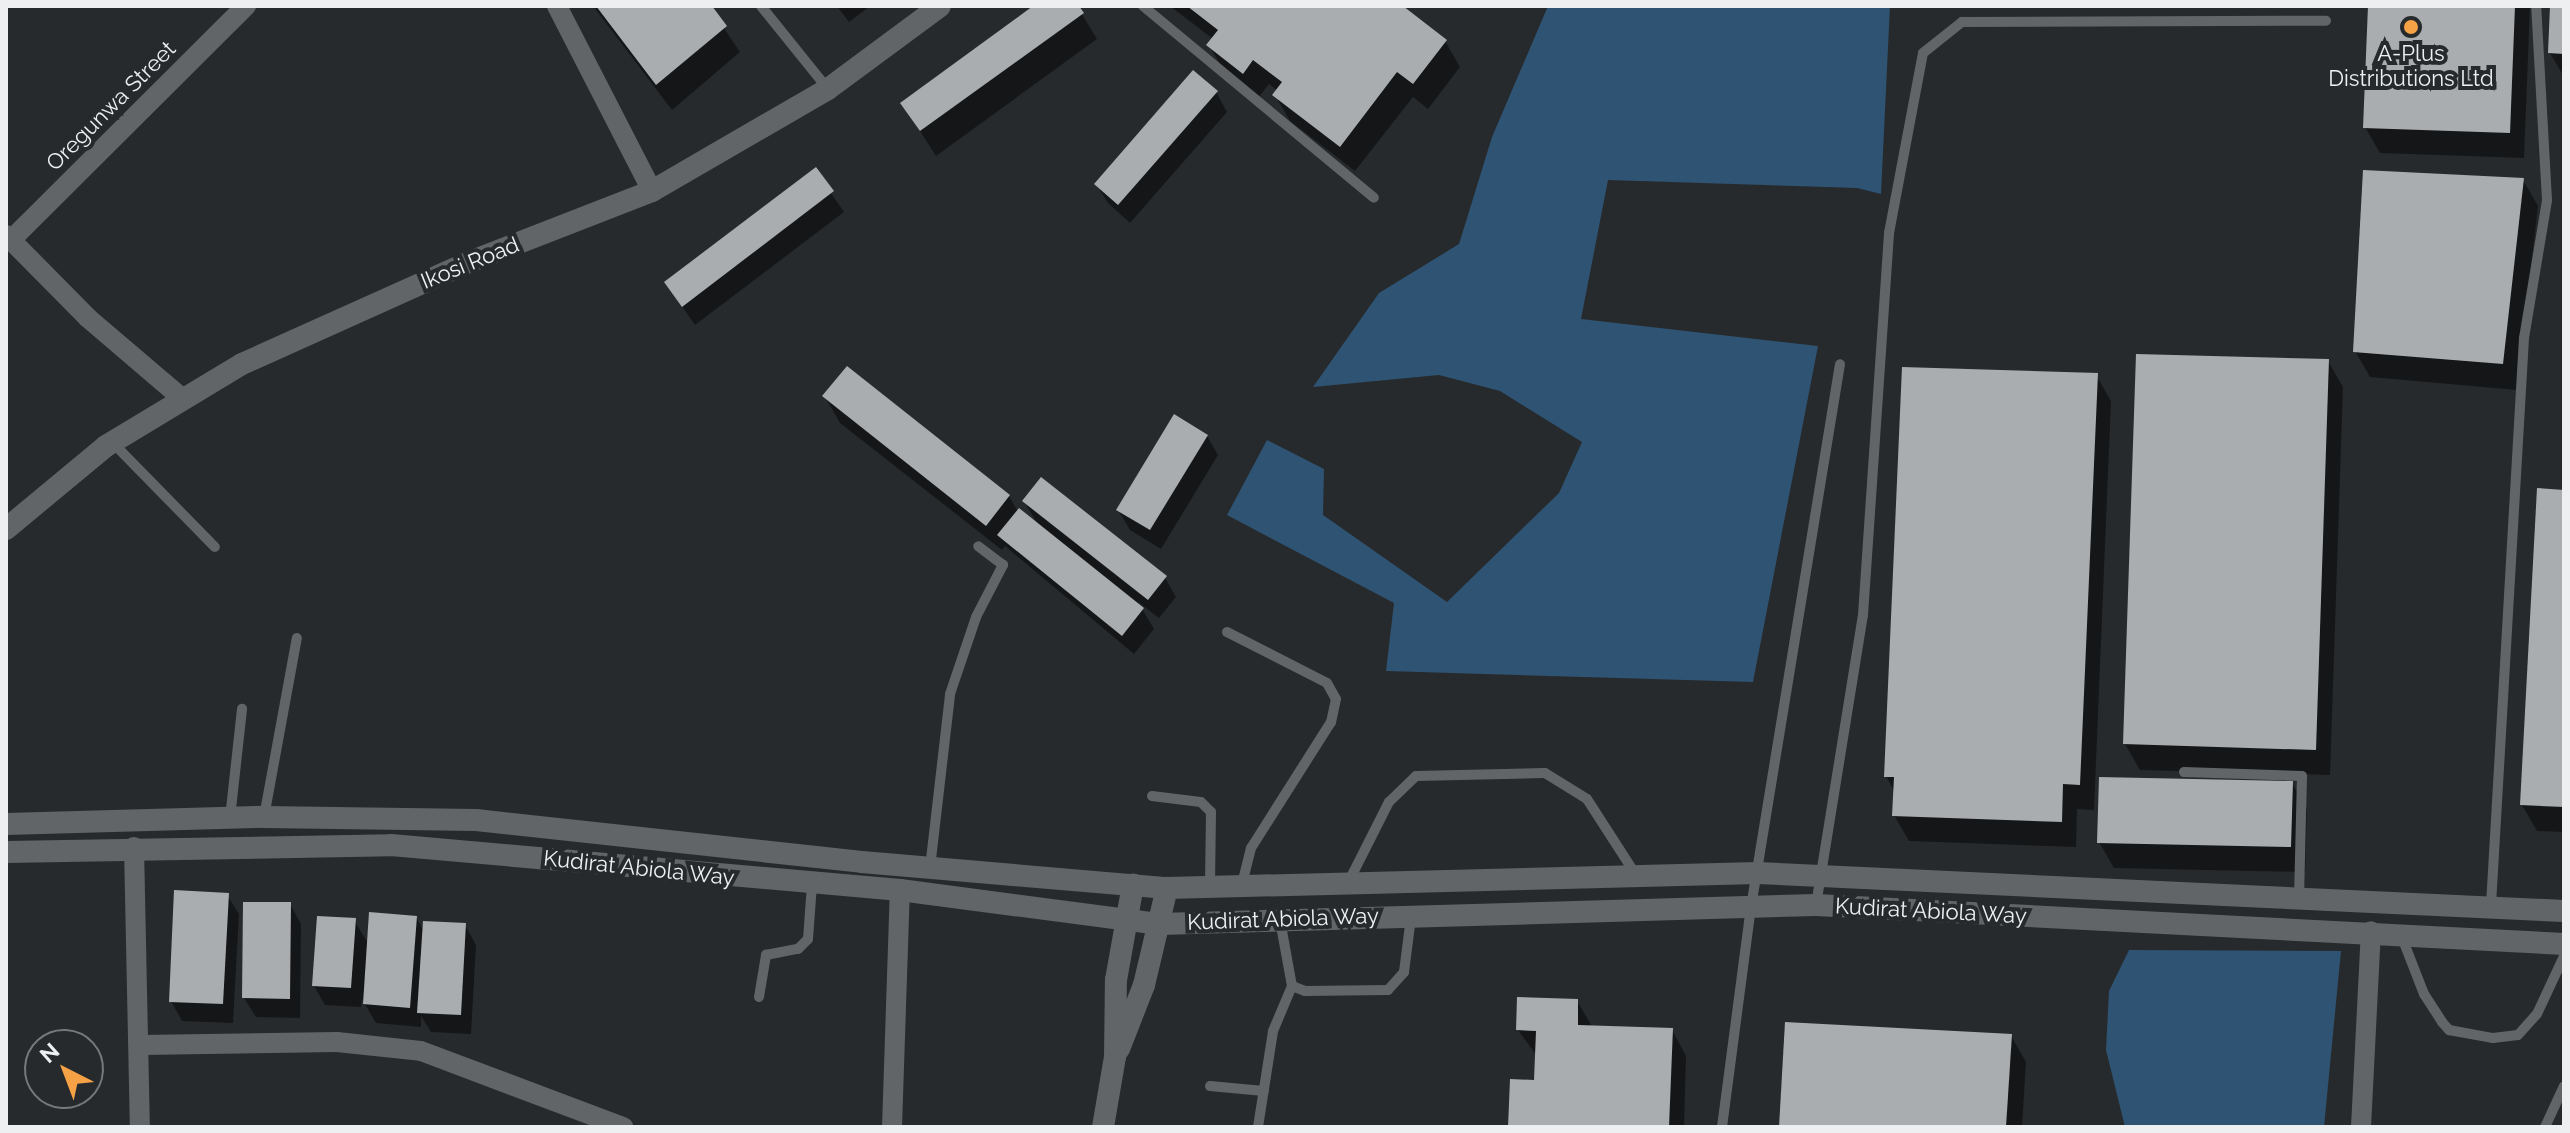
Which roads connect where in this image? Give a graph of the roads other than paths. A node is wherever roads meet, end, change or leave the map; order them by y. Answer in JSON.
{"nodes":[{"id":1,"x":246,"y":6,"type":"edge"},
{"id":2,"x":557,"y":6,"type":"edge"},
{"id":3,"x":761,"y":6,"type":"edge"},
{"id":4,"x":940,"y":6,"type":"edge"},
{"id":5,"x":1143,"y":6,"type":"edge"},
{"id":6,"x":2536,"y":6,"type":"edge"},
{"id":7,"x":2326,"y":21,"type":"dead end"},
{"id":8,"x":828,"y":89,"type":"junction"},
{"id":9,"x":652,"y":191,"type":"junction"},
{"id":10,"x":1374,"y":198,"type":"dead end"},
{"id":11,"x":8,"y":238,"type":"edge"},
{"id":12,"x":1840,"y":364,"type":"dead end"},
{"id":13,"x":183,"y":399,"type":"junction"},
{"id":14,"x":112,"y":442,"type":"junction"},
{"id":15,"x":6,"y":529,"type":"edge"},
{"id":16,"x":978,"y":546,"type":"dead end"},
{"id":17,"x":215,"y":547,"type":"dead end"},
{"id":18,"x":1227,"y":632,"type":"dead end"},
{"id":19,"x":297,"y":638,"type":"dead end"},
{"id":20,"x":242,"y":709,"type":"dead end"},
{"id":21,"x":2184,"y":772,"type":"dead end"},
{"id":22,"x":1152,"y":796,"type":"dead end"},
{"id":23,"x":264,"y":817,"type":"junction"},
{"id":24,"x":230,"y":818,"type":"junction"},
{"id":25,"x":6,"y":824,"type":"edge"},
{"id":26,"x":134,"y":847,"type":"junction"},
{"id":27,"x":6,"y":852,"type":"edge"},
{"id":28,"x":930,"y":868,"type":"junction"},
{"id":29,"x":1758,"y":873,"type":"junction"},
{"id":30,"x":1636,"y":875,"type":"junction"},
{"id":31,"x":1821,"y":876,"type":"junction"},
{"id":32,"x":812,"y":885,"type":"junction"},
{"id":33,"x":1133,"y":885,"type":"junction"},
{"id":34,"x":1210,"y":887,"type":"junction"},
{"id":35,"x":1242,"y":887,"type":"junction"},
{"id":36,"x":1346,"y":887,"type":"junction"},
{"id":37,"x":1167,"y":888,"type":"junction"},
{"id":38,"x":900,"y":890,"type":"junction"},
{"id":39,"x":2299,"y":897,"type":"junction"},
{"id":40,"x":1816,"y":905,"type":"junction"},
{"id":41,"x":2491,"y":905,"type":"junction"},
{"id":42,"x":1751,"y":907,"type":"junction"},
{"id":43,"x":2564,"y":911,"type":"edge"},
{"id":44,"x":1411,"y":914,"type":"junction"},
{"id":45,"x":1279,"y":918,"type":"junction"},
{"id":46,"x":1125,"y":919,"type":"junction"},
{"id":47,"x":1160,"y":924,"type":"junction"},
{"id":48,"x":2371,"y":931,"type":"junction"},
{"id":49,"x":2400,"y":933,"type":"junction"},
{"id":50,"x":2564,"y":944,"type":"edge"},
{"id":51,"x":2564,"y":956,"type":"edge"},
{"id":52,"x":1292,"y":986,"type":"junction"},
{"id":53,"x":759,"y":997,"type":"dead end"},
{"id":54,"x":141,"y":1045,"type":"junction"},
{"id":55,"x":1115,"y":1057,"type":"junction"},
{"id":56,"x":1210,"y":1086,"type":"dead end"},
{"id":57,"x":2564,"y":1086,"type":"edge"},
{"id":58,"x":1264,"y":1091,"type":"junction"},
{"id":59,"x":140,"y":1127,"type":"edge"},
{"id":60,"x":623,"y":1127,"type":"edge"},
{"id":61,"x":892,"y":1127,"type":"edge"},
{"id":62,"x":1103,"y":1127,"type":"edge"},
{"id":63,"x":1258,"y":1127,"type":"edge"},
{"id":64,"x":1722,"y":1127,"type":"edge"},
{"id":65,"x":2361,"y":1127,"type":"edge"},
{"id":66,"x":2545,"y":1127,"type":"edge"}],
"edges":[{"from":1,"to":11,"type":"street","name":"Oregunwa Street"},
{"from":2,"to":9,"type":"street"},
{"from":3,"to":8,"type":"lane"},
{"from":4,"to":8,"type":"main road","name":"Ikosi Road"},
{"from":5,"to":10,"type":"lane"},
{"from":6,"to":41,"type":"lane"},
{"from":7,"to":31,"type":"lane"},
{"from":8,"to":9,"type":"main road","name":"Ikosi Road"},
{"from":9,"to":13,"type":"main road","name":"Ikosi Road"},
{"from":11,"to":13,"type":"street"},
{"from":12,"to":29,"type":"lane"},
{"from":13,"to":14,"type":"main road","name":"Ikosi Road"},
{"from":14,"to":15,"type":"main road","name":"Ikosi Road"},
{"from":14,"to":17,"type":"lane"},
{"from":16,"to":28,"type":"lane"},
{"from":18,"to":35,"type":"lane"},
{"from":19,"to":23,"type":"lane"},
{"from":20,"to":24,"type":"lane"},
{"from":21,"to":39,"type":"lane"},
{"from":22,"to":34,"type":"lane"},
{"from":23,"to":24,"type":"main road","name":"Kudirat Abiola Way"},
{"from":23,"to":28,"type":"main road","name":"Kudirat Abiola Way"},
{"from":24,"to":25,"type":"main road","name":"Kudirat Abiola Way"},
{"from":26,"to":27,"type":"main road","name":"Kudirat Abiola Way"},
{"from":26,"to":32,"type":"main road","name":"Kudirat Abiola Way"},
{"from":26,"to":54,"type":"street"},
{"from":28,"to":33,"type":"main road","name":"Kudirat Abiola Way"},
{"from":29,"to":30,"type":"main road","name":"Kudirat Abiola Way"},
{"from":29,"to":31,"type":"main road","name":"Kudirat Abiola Way"},
{"from":29,"to":42,"type":"lane"},
{"from":30,"to":36,"type":"main road","name":"Kudirat Abiola Way"},
{"from":30,"to":36,"type":"lane"},
{"from":31,"to":39,"type":"main road","name":"Kudirat Abiola Way"},
{"from":31,"to":40,"type":"lane"},
{"from":32,"to":38,"type":"main road","name":"Kudirat Abiola Way"},
{"from":32,"to":53,"type":"lane"},
{"from":33,"to":37,"type":"main road","name":"Kudirat Abiola Way"},
{"from":33,"to":46,"type":"main road"},
{"from":34,"to":35,"type":"main road","name":"Kudirat Abiola Way"},
{"from":34,"to":37,"type":"main road","name":"Kudirat Abiola Way"},
{"from":35,"to":36,"type":"main road","name":"Kudirat Abiola Way"},
{"from":37,"to":47,"type":"main road"},
{"from":38,"to":46,"type":"main road","name":"Kudirat Abiola Way"},
{"from":38,"to":61,"type":"street"},
{"from":39,"to":41,"type":"main road","name":"Kudirat Abiola Way"},
{"from":40,"to":42,"type":"main road","name":"Kudirat Abiola Way"},
{"from":40,"to":48,"type":"main road","name":"Kudirat Abiola Way"},
{"from":41,"to":43,"type":"main road","name":"Kudirat Abiola Way"},
{"from":42,"to":44,"type":"main road","name":"Kudirat Abiola Way"},
{"from":42,"to":64,"type":"lane"},
{"from":44,"to":45,"type":"main road","name":"Kudirat Abiola Way"},
{"from":44,"to":52,"type":"lane"},
{"from":45,"to":47,"type":"main road","name":"Kudirat Abiola Way"},
{"from":45,"to":52,"type":"lane"},
{"from":46,"to":47,"type":"main road","name":"Kudirat Abiola Way"},
{"from":46,"to":55,"type":"main road"},
{"from":47,"to":55,"type":"main road"},
{"from":48,"to":49,"type":"main road","name":"Kudirat Abiola Way"},
{"from":48,"to":65,"type":"street"},
{"from":49,"to":50,"type":"main road","name":"Kudirat Abiola Way"},
{"from":49,"to":51,"type":"lane"},
{"from":52,"to":58,"type":"lane"},
{"from":54,"to":59,"type":"street"},
{"from":54,"to":60,"type":"street"},
{"from":55,"to":62,"type":"main road"},
{"from":56,"to":58,"type":"lane"},
{"from":57,"to":66,"type":"lane"},
{"from":58,"to":63,"type":"lane"}]}
